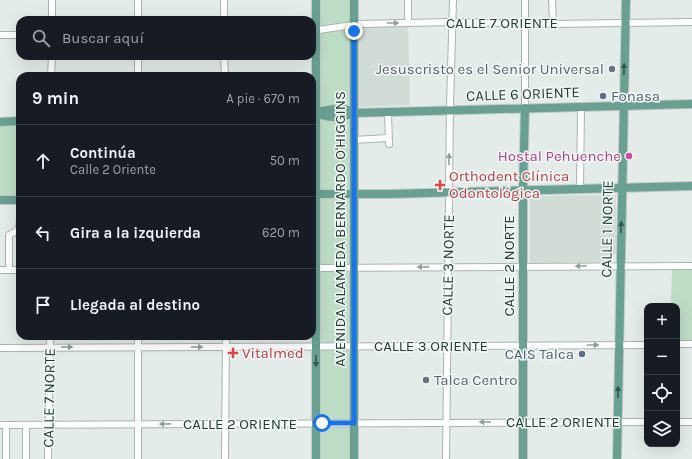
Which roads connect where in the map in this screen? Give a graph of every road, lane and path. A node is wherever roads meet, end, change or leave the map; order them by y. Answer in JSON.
{"nodes":[{"id":1,"x":52,"y":0,"type":"edge"},
{"id":2,"x":138,"y":0,"type":"edge"},
{"id":3,"x":224,"y":0,"type":"edge"},
{"id":4,"x":316,"y":0,"type":"edge"},
{"id":5,"x":354,"y":0,"type":"edge"},
{"id":6,"x":408,"y":0,"type":"edge"},
{"id":7,"x":453,"y":0,"type":"edge"},
{"id":8,"x":525,"y":0,"type":"edge"},
{"id":9,"x":552,"y":0,"type":"edge"},
{"id":10,"x":626,"y":0,"type":"edge"},
{"id":11,"x":52,"y":16,"type":"edge"},
{"id":12,"x":138,"y":16,"type":"edge"},
{"id":13,"x":224,"y":16,"type":"edge"},
{"id":14,"x":315,"y":16,"type":"edge"},
{"id":15,"x":453,"y":22,"type":"junction"},
{"id":16,"x":692,"y":22,"type":"edge"},
{"id":17,"x":408,"y":23,"type":"junction"},
{"id":18,"x":625,"y":23,"type":"junction"},
{"id":19,"x":354,"y":24,"type":"junction"},
{"id":20,"x":525,"y":24,"type":"junction"},
{"id":21,"x":553,"y":24,"type":"junction"},
{"id":22,"x":316,"y":31,"type":"edge"},
{"id":23,"x":0,"y":35,"type":"edge"},
{"id":24,"x":16,"y":35,"type":"edge"},
{"id":25,"x":52,"y":60,"type":"edge"},
{"id":26,"x":138,"y":60,"type":"edge"},
{"id":27,"x":224,"y":60,"type":"edge"},
{"id":28,"x":314,"y":60,"type":"edge"},
{"id":29,"x":51,"y":72,"type":"edge"},
{"id":30,"x":138,"y":72,"type":"edge"},
{"id":31,"x":224,"y":72,"type":"edge"},
{"id":32,"x":314,"y":72,"type":"edge"},
{"id":33,"x":692,"y":104,"type":"edge"},
{"id":34,"x":624,"y":105,"type":"junction"},
{"id":35,"x":581,"y":107,"type":"junction"},
{"id":36,"x":525,"y":108,"type":"junction"},
{"id":37,"x":450,"y":110,"type":"junction"},
{"id":38,"x":388,"y":112,"type":"junction"},
{"id":39,"x":354,"y":113,"type":"junction"},
{"id":40,"x":316,"y":114,"type":"edge"},
{"id":41,"x":0,"y":122,"type":"edge"},
{"id":42,"x":16,"y":122,"type":"edge"},
{"id":43,"x":354,"y":140,"type":"junction"},
{"id":44,"x":692,"y":186,"type":"edge"},
{"id":45,"x":622,"y":188,"type":"junction"},
{"id":46,"x":580,"y":189,"type":"junction"},
{"id":47,"x":523,"y":190,"type":"junction"},
{"id":48,"x":449,"y":192,"type":"junction"},
{"id":49,"x":316,"y":194,"type":"edge"},
{"id":50,"x":354,"y":194,"type":"junction"},
{"id":51,"x":0,"y":200,"type":"edge"},
{"id":52,"x":16,"y":200,"type":"edge"},
{"id":53,"x":16,"y":233,"type":"edge"},
{"id":54,"x":524,"y":266,"type":"junction"},
{"id":55,"x":620,"y":266,"type":"junction"},
{"id":56,"x":692,"y":266,"type":"edge"},
{"id":57,"x":448,"y":267,"type":"junction"},
{"id":58,"x":316,"y":268,"type":"edge"},
{"id":59,"x":354,"y":268,"type":"junction"},
{"id":60,"x":0,"y":270,"type":"edge"},
{"id":61,"x":9,"y":270,"type":"junction"},
{"id":62,"x":16,"y":270,"type":"edge"},
{"id":63,"x":50,"y":340,"type":"edge"},
{"id":64,"x":138,"y":340,"type":"edge"},
{"id":65,"x":226,"y":340,"type":"edge"},
{"id":66,"x":316,"y":340,"type":"edge"},
{"id":67,"x":680,"y":344,"type":"edge"},
{"id":68,"x":692,"y":344,"type":"edge"},
{"id":69,"x":524,"y":345,"type":"junction"},
{"id":70,"x":619,"y":345,"type":"junction"},
{"id":71,"x":644,"y":345,"type":"edge"},
{"id":72,"x":316,"y":346,"type":"junction"},
{"id":73,"x":354,"y":346,"type":"junction"},
{"id":74,"x":448,"y":346,"type":"junction"},
{"id":75,"x":138,"y":347,"type":"junction"},
{"id":76,"x":226,"y":347,"type":"junction"},
{"id":77,"x":0,"y":348,"type":"edge"},
{"id":78,"x":50,"y":348,"type":"junction"},
{"id":79,"x":447,"y":422,"type":"junction"},
{"id":80,"x":524,"y":422,"type":"junction"},
{"id":81,"x":617,"y":422,"type":"junction"},
{"id":82,"x":644,"y":422,"type":"edge"},
{"id":83,"x":680,"y":422,"type":"edge"},
{"id":84,"x":692,"y":422,"type":"edge"},
{"id":85,"x":225,"y":423,"type":"junction"},
{"id":86,"x":316,"y":423,"type":"junction"},
{"id":87,"x":354,"y":423,"type":"junction"},
{"id":88,"x":138,"y":424,"type":"junction"},
{"id":89,"x":3,"y":425,"type":"edge"},
{"id":90,"x":26,"y":425,"type":"junction"},
{"id":91,"x":48,"y":425,"type":"junction"},
{"id":92,"x":6,"y":459,"type":"edge"},
{"id":93,"x":26,"y":459,"type":"edge"},
{"id":94,"x":48,"y":459,"type":"edge"},
{"id":95,"x":138,"y":459,"type":"edge"},
{"id":96,"x":225,"y":459,"type":"edge"},
{"id":97,"x":316,"y":459,"type":"edge"},
{"id":98,"x":354,"y":459,"type":"edge"},
{"id":99,"x":446,"y":459,"type":"edge"},
{"id":100,"x":523,"y":459,"type":"edge"},
{"id":101,"x":617,"y":459,"type":"edge"}],
"edges":[{"from":1,"to":11,"type":"street"},
{"from":2,"to":12,"type":"street"},
{"from":3,"to":13,"type":"street"},
{"from":4,"to":14,"type":"main road","name":"AVENIDA ALAMEDA BERNARDO O'HIGGINS"},
{"from":5,"to":19,"type":"main road","name":"AVENIDA ALAMEDA BERNARDO O'HIGGINS"},
{"from":6,"to":17,"type":"street"},
{"from":7,"to":15,"type":"street","name":"CALLE 3 NORTE"},
{"from":8,"to":20,"type":"street","name":"CALLE 2 NORTE"},
{"from":9,"to":21,"type":"street"},
{"from":10,"to":18,"type":"main road","name":"CALLE 1 NORTE"},
{"from":15,"to":17,"type":"street","name":"CALLE 7 ORIENTE"},
{"from":15,"to":20,"type":"street","name":"CALLE 7 ORIENTE"},
{"from":15,"to":37,"type":"street","name":"CALLE 3 NORTE"},
{"from":16,"to":18,"type":"street","name":"CALLE 7 ORIENTE"},
{"from":19,"to":17,"type":"street","name":"CALLE 7 ORIENTE","one_way":true},
{"from":18,"to":21,"type":"street","name":"CALLE 7 ORIENTE"},
{"from":34,"to":18,"type":"main road","name":"CALLE 1 NORTE","one_way":true},
{"from":19,"to":22,"type":"street","name":"CALLE 7 ORIENTE"},
{"from":19,"to":39,"type":"main road","name":"AVENIDA ALAMEDA BERNARDO O'HIGGINS"},
{"from":20,"to":21,"type":"street","name":"CALLE 7 ORIENTE"},
{"from":20,"to":36,"type":"street","name":"CALLE 2 NORTE"},
{"from":23,"to":24,"type":"street"},
{"from":25,"to":29,"type":"street"},
{"from":26,"to":30,"type":"street"},
{"from":27,"to":31,"type":"street"},
{"from":28,"to":32,"type":"main road","name":"AVENIDA ALAMEDA BERNARDO O'HIGGINS"},
{"from":33,"to":34,"type":"main road","name":"CALLE 6 ORIENTE"},
{"from":34,"to":35,"type":"main road","name":"CALLE 6 ORIENTE"},
{"from":34,"to":45,"type":"main road","name":"CALLE 1 NORTE"},
{"from":35,"to":36,"type":"main road","name":"CALLE 6 ORIENTE"},
{"from":35,"to":46,"type":"street"},
{"from":36,"to":37,"type":"main road","name":"CALLE 6 ORIENTE"},
{"from":36,"to":47,"type":"main road","name":"CALLE 2 NORTE"},
{"from":37,"to":38,"type":"main road","name":"CALLE 6 ORIENTE"},
{"from":48,"to":37,"type":"street","name":"CALLE 3 NORTE","one_way":true},
{"from":38,"to":39,"type":"main road","name":"CALLE 6 ORIENTE"},
{"from":38,"to":43,"type":"street"},
{"from":39,"to":40,"type":"main road","name":"CALLE 6 ORIENTE"},
{"from":39,"to":43,"type":"main road","name":"AVENIDA ALAMEDA BERNARDO O'HIGGINS"},
{"from":41,"to":42,"type":"main road"},
{"from":43,"to":50,"type":"main road","name":"AVENIDA ALAMEDA BERNARDO O'HIGGINS"},
{"from":44,"to":45,"type":"main road"},
{"from":45,"to":46,"type":"main road"},
{"from":55,"to":45,"type":"main road","name":"CALLE 1 NORTE","one_way":true},
{"from":46,"to":47,"type":"main road"},
{"from":47,"to":48,"type":"main road"},
{"from":47,"to":54,"type":"main road","name":"CALLE 2 NORTE"},
{"from":48,"to":50,"type":"main road"},
{"from":48,"to":57,"type":"street","name":"CALLE 3 NORTE"},
{"from":49,"to":50,"type":"main road"},
{"from":50,"to":59,"type":"main road","name":"AVENIDA ALAMEDA BERNARDO O'HIGGINS"},
{"from":51,"to":52,"type":"main road"},
{"from":53,"to":61,"type":"street"},
{"from":55,"to":54,"type":"street","one_way":true},
{"from":54,"to":57,"type":"street"},
{"from":54,"to":69,"type":"main road","name":"CALLE 2 NORTE"},
{"from":55,"to":56,"type":"street"},
{"from":55,"to":70,"type":"main road","name":"CALLE 1 NORTE"},
{"from":57,"to":59,"type":"street","one_way":true},
{"from":57,"to":74,"type":"street","name":"CALLE 3 NORTE"},
{"from":58,"to":59,"type":"street"},
{"from":59,"to":73,"type":"main road","name":"AVENIDA ALAMEDA BERNARDO O'HIGGINS"},
{"from":60,"to":61,"type":"street"},
{"from":61,"to":62,"type":"street"},
{"from":63,"to":78,"type":"street","name":"CALLE 7 NORTE"},
{"from":64,"to":75,"type":"street"},
{"from":65,"to":76,"type":"street"},
{"from":66,"to":72,"type":"main road","name":"AVENIDA ALAMEDA BERNARDO O'HIGGINS"},
{"from":67,"to":68,"type":"street"},
{"from":69,"to":70,"type":"street","name":"CALLE 3 ORIENTE","one_way":true},
{"from":69,"to":74,"type":"street","name":"CALLE 3 ORIENTE"},
{"from":69,"to":80,"type":"main road","name":"CALLE 2 NORTE"},
{"from":70,"to":71,"type":"street","name":"CALLE 3 ORIENTE"},
{"from":81,"to":70,"type":"main road","name":"CALLE 1 NORTE","one_way":true},
{"from":72,"to":73,"type":"street","name":"CALLE 3 ORIENTE"},
{"from":72,"to":76,"type":"street","name":"CALLE 3 ORIENTE"},
{"from":72,"to":86,"type":"main road","name":"AVENIDA ALAMEDA BERNARDO O'HIGGINS","one_way":true},
{"from":73,"to":74,"type":"street","name":"CALLE 3 ORIENTE"},
{"from":73,"to":87,"type":"main road","name":"AVENIDA ALAMEDA BERNARDO O'HIGGINS"},
{"from":74,"to":79,"type":"street","name":"CALLE 3 NORTE"},
{"from":75,"to":76,"type":"street","name":"CALLE 3 ORIENTE","one_way":true},
{"from":78,"to":75,"type":"street","name":"CALLE 3 ORIENTE","one_way":true},
{"from":75,"to":88,"type":"street"},
{"from":76,"to":85,"type":"street"},
{"from":77,"to":78,"type":"street","name":"CALLE 3 ORIENTE"},
{"from":78,"to":91,"type":"street","name":"CALLE 7 NORTE"},
{"from":80,"to":79,"type":"street","name":"CALLE 2 ORIENTE","one_way":true},
{"from":79,"to":87,"type":"street","name":"CALLE 2 ORIENTE"},
{"from":79,"to":99,"type":"street","name":"CALLE 3 NORTE"},
{"from":80,"to":81,"type":"street","name":"CALLE 2 ORIENTE"},
{"from":80,"to":100,"type":"main road","name":"CALLE 2 NORTE"},
{"from":81,"to":82,"type":"street","name":"CALLE 2 ORIENTE"},
{"from":81,"to":101,"type":"main road","name":"CALLE 1 NORTE"},
{"from":83,"to":84,"type":"street"},
{"from":85,"to":86,"type":"street","name":"CALLE 2 ORIENTE"},
{"from":85,"to":88,"type":"street","name":"CALLE 2 ORIENTE","one_way":true},
{"from":85,"to":96,"type":"street"},
{"from":86,"to":87,"type":"street","name":"CALLE 2 ORIENTE"},
{"from":86,"to":97,"type":"main road","name":"AVENIDA ALAMEDA BERNARDO O'HIGGINS"},
{"from":87,"to":98,"type":"main road","name":"AVENIDA ALAMEDA BERNARDO O'HIGGINS"},
{"from":88,"to":91,"type":"street","name":"CALLE 2 ORIENTE"},
{"from":88,"to":95,"type":"street"},
{"from":89,"to":90,"type":"street","name":"CALLE 2 ORIENTE"},
{"from":89,"to":92,"type":"street"},
{"from":90,"to":91,"type":"street","name":"CALLE 2 ORIENTE"},
{"from":90,"to":93,"type":"street"},
{"from":91,"to":94,"type":"street","name":"CALLE 7 NORTE"}]}
